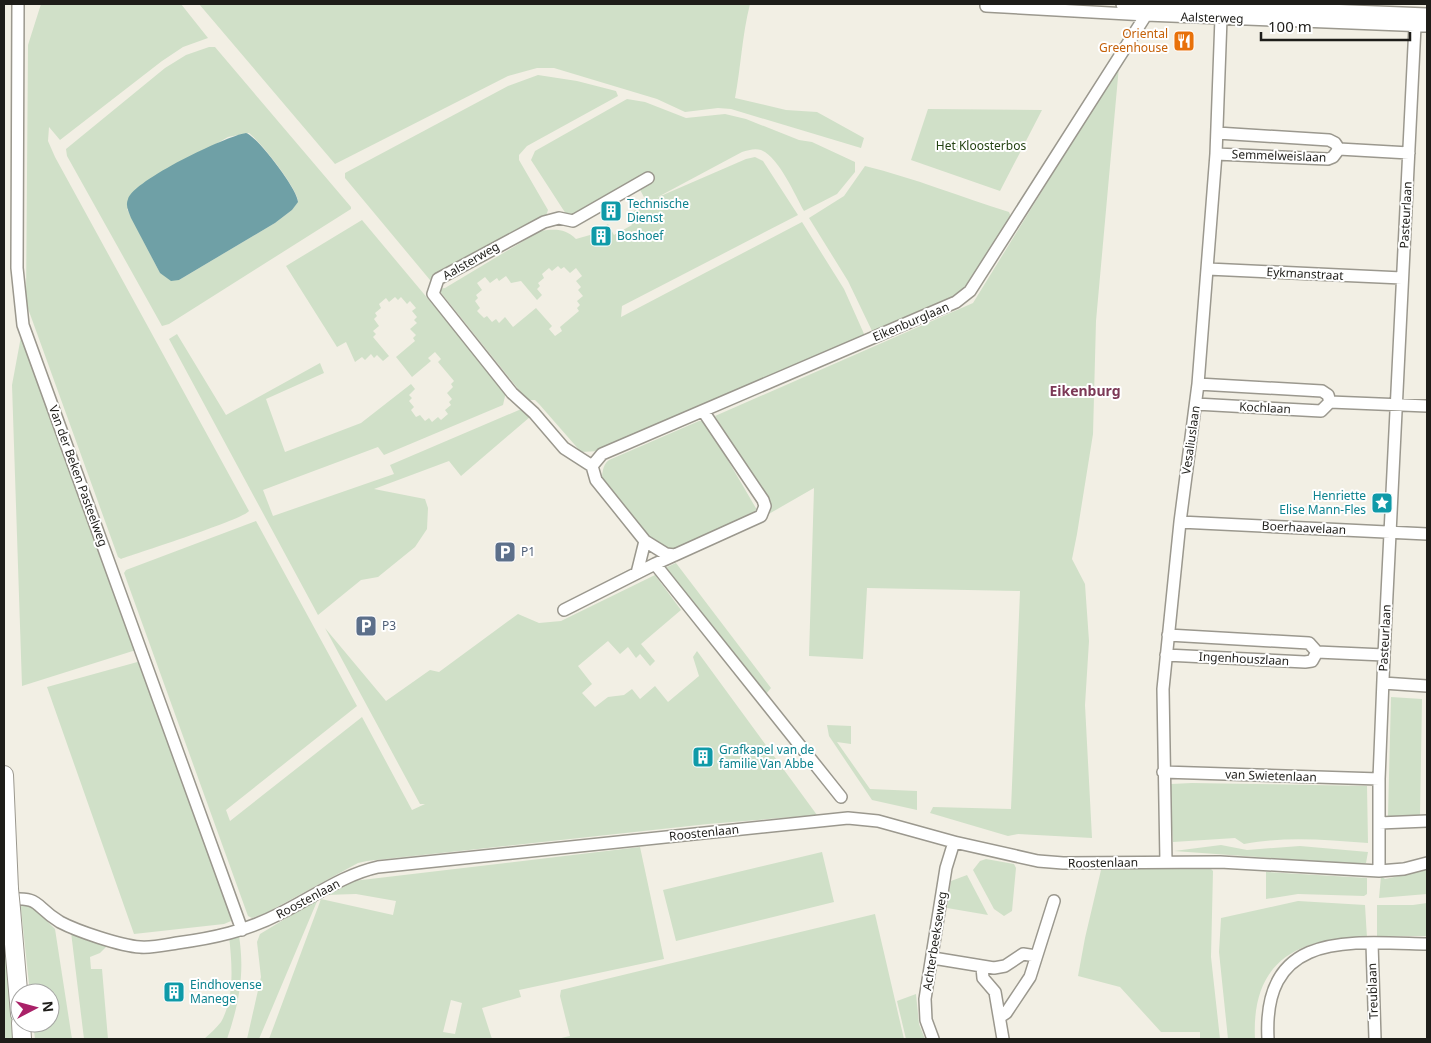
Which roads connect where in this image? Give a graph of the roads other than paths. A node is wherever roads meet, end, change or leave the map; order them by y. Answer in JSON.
{"nodes":[{"id":1,"x":18,"y":4,"type":"edge"},
{"id":2,"x":1124,"y":4,"type":"edge"},
{"id":3,"x":1348,"y":4,"type":"edge"},
{"id":4,"x":986,"y":6,"type":"dead end"},
{"id":5,"x":1148,"y":8,"type":"edge"},
{"id":6,"x":1376,"y":13,"type":"junction"},
{"id":7,"x":1427,"y":16,"type":"edge"},
{"id":8,"x":1221,"y":18,"type":"junction"},
{"id":9,"x":1415,"y":26,"type":"junction"},
{"id":10,"x":1427,"y":26,"type":"edge"},
{"id":11,"x":1217,"y":133,"type":"junction"},
{"id":12,"x":1339,"y":149,"type":"junction"},
{"id":13,"x":1409,"y":153,"type":"junction"},
{"id":14,"x":1216,"y":154,"type":"junction"},
{"id":15,"x":648,"y":178,"type":"dead end"},
{"id":16,"x":1208,"y":269,"type":"junction"},
{"id":17,"x":1402,"y":278,"type":"junction"},
{"id":18,"x":1198,"y":384,"type":"junction"},
{"id":19,"x":1330,"y":402,"type":"junction"},
{"id":20,"x":1196,"y":404,"type":"junction"},
{"id":21,"x":1397,"y":405,"type":"junction"},
{"id":22,"x":1427,"y":406,"type":"edge"},
{"id":23,"x":703,"y":411,"type":"junction"},
{"id":24,"x":592,"y":466,"type":"junction"},
{"id":25,"x":1180,"y":522,"type":"junction"},
{"id":26,"x":1390,"y":532,"type":"junction"},
{"id":27,"x":1427,"y":534,"type":"edge"},
{"id":28,"x":645,"y":542,"type":"junction"},
{"id":29,"x":675,"y":555,"type":"junction"},
{"id":30,"x":655,"y":564,"type":"junction"},
{"id":31,"x":637,"y":573,"type":"junction"},
{"id":32,"x":564,"y":610,"type":"dead end"},
{"id":33,"x":1168,"y":635,"type":"junction"},
{"id":34,"x":1317,"y":652,"type":"junction"},
{"id":35,"x":1166,"y":655,"type":"junction"},
{"id":36,"x":1384,"y":655,"type":"junction"},
{"id":37,"x":1383,"y":683,"type":"junction"},
{"id":38,"x":1427,"y":686,"type":"edge"},
{"id":39,"x":1163,"y":772,"type":"junction"},
{"id":40,"x":4,"y":775,"type":"edge"},
{"id":41,"x":1379,"y":779,"type":"junction"},
{"id":42,"x":841,"y":797,"type":"dead end"},
{"id":43,"x":1427,"y":821,"type":"edge"},
{"id":44,"x":1379,"y":823,"type":"junction"},
{"id":45,"x":954,"y":842,"type":"junction"},
{"id":46,"x":1166,"y":862,"type":"junction"},
{"id":47,"x":1427,"y":863,"type":"edge"},
{"id":48,"x":1379,"y":871,"type":"junction"},
{"id":49,"x":8,"y":899,"type":"edge"},
{"id":50,"x":1054,"y":901,"type":"dead end"},
{"id":51,"x":242,"y":930,"type":"junction"},
{"id":52,"x":1372,"y":943,"type":"junction"},
{"id":53,"x":1427,"y":944,"type":"edge"},
{"id":54,"x":1036,"y":956,"type":"junction"},
{"id":55,"x":933,"y":958,"type":"junction"},
{"id":56,"x":982,"y":967,"type":"junction"},
{"id":57,"x":17,"y":983,"type":"edge"},
{"id":58,"x":1000,"y":1017,"type":"junction"},
{"id":59,"x":933,"y":1039,"type":"edge"},
{"id":60,"x":1003,"y":1039,"type":"edge"},
{"id":61,"x":1268,"y":1039,"type":"edge"},
{"id":62,"x":1375,"y":1039,"type":"edge"}],
"edges":[{"from":1,"to":51,"type":"street","name":"Van der Beken Pasteelweg"},
{"from":2,"to":5,"type":"main road","name":"Aalsterweg"},
{"from":3,"to":6,"type":"main road","name":"Aalsterweg"},
{"from":4,"to":5,"type":"street","name":"Aalsterweg"},
{"from":5,"to":6,"type":"main road","name":"Aalsterweg"},
{"from":5,"to":8,"type":"street","name":"Aalsterweg"},
{"from":5,"to":23,"type":"street","name":"Eikenburglaan"},
{"from":6,"to":7,"type":"main road","name":"Aalsterweg"},
{"from":8,"to":9,"type":"street","name":"Aalsterweg"},
{"from":8,"to":11,"type":"street","name":"Vesaliuslaan"},
{"from":9,"to":10,"type":"street","name":"Aalsterweg"},
{"from":9,"to":13,"type":"street","name":"Pasteurlaan"},
{"from":11,"to":12,"type":"street","name":"Semmelweislaan"},
{"from":11,"to":14,"type":"street","name":"Vesaliuslaan"},
{"from":12,"to":13,"type":"street","name":"Semmelweislaan"},
{"from":12,"to":14,"type":"street","name":"Semmelweislaan"},
{"from":13,"to":17,"type":"street","name":"Pasteurlaan"},
{"from":14,"to":16,"type":"street","name":"Vesaliuslaan"},
{"from":15,"to":24,"type":"street","name":"Aalsterweg"},
{"from":16,"to":17,"type":"street","name":"Eykmanstraat"},
{"from":16,"to":18,"type":"street","name":"Vesaliuslaan"},
{"from":17,"to":21,"type":"street","name":"Pasteurlaan"},
{"from":18,"to":19,"type":"street","name":"Kochlaan"},
{"from":18,"to":20,"type":"street","name":"Vesaliuslaan"},
{"from":19,"to":20,"type":"street","name":"Kochlaan"},
{"from":19,"to":21,"type":"street","name":"Kochlaan"},
{"from":20,"to":25,"type":"street","name":"Vesaliuslaan"},
{"from":21,"to":22,"type":"street"},
{"from":21,"to":26,"type":"street","name":"Pasteurlaan"},
{"from":23,"to":24,"type":"street"},
{"from":23,"to":29,"type":"street"},
{"from":24,"to":28,"type":"street"},
{"from":25,"to":26,"type":"street","name":"Boerhaavelaan"},
{"from":25,"to":33,"type":"street","name":"Vesaliuslaan"},
{"from":26,"to":27,"type":"street","name":"Boerhaavelaan"},
{"from":26,"to":36,"type":"street","name":"Pasteurlaan"},
{"from":28,"to":29,"type":"street"},
{"from":28,"to":31,"type":"street"},
{"from":29,"to":30,"type":"street"},
{"from":30,"to":31,"type":"street"},
{"from":30,"to":42,"type":"street"},
{"from":31,"to":32,"type":"street"},
{"from":33,"to":34,"type":"street","name":"Ingenhouszlaan"},
{"from":33,"to":35,"type":"street","name":"Vesaliuslaan"},
{"from":34,"to":35,"type":"street","name":"Ingenhouszlaan"},
{"from":34,"to":36,"type":"street","name":"Ingenhouszlaan"},
{"from":35,"to":39,"type":"street","name":"Vesaliuslaan"},
{"from":36,"to":37,"type":"street","name":"Pasteurlaan"},
{"from":37,"to":38,"type":"street"},
{"from":37,"to":41,"type":"street","name":"Pasteurlaan"},
{"from":39,"to":41,"type":"street","name":"van Swietenlaan"},
{"from":39,"to":46,"type":"street","name":"Vesaliuslaan"},
{"from":40,"to":49,"type":"highway"},
{"from":41,"to":44,"type":"street","name":"Pasteurlaan"},
{"from":43,"to":44,"type":"street"},
{"from":44,"to":48,"type":"street","name":"Pasteurlaan"},
{"from":45,"to":46,"type":"street","name":"Roostenlaan"},
{"from":45,"to":51,"type":"street","name":"Roostenlaan"},
{"from":45,"to":55,"type":"street","name":"Achterbeekseweg"},
{"from":46,"to":48,"type":"street","name":"Roostenlaan"},
{"from":47,"to":48,"type":"street","name":"Roostenlaan"},
{"from":49,"to":51,"type":"street","name":"Roostenlaan"},
{"from":49,"to":57,"type":"highway"},
{"from":50,"to":54,"type":"street"},
{"from":52,"to":53,"type":"street"},
{"from":52,"to":61,"type":"street"},
{"from":52,"to":62,"type":"street","name":"Treublaan"},
{"from":54,"to":56,"type":"street"},
{"from":54,"to":58,"type":"street"},
{"from":55,"to":56,"type":"street"},
{"from":55,"to":59,"type":"street","name":"Achterbeekseweg"},
{"from":56,"to":58,"type":"street"},
{"from":58,"to":60,"type":"street"}]}
